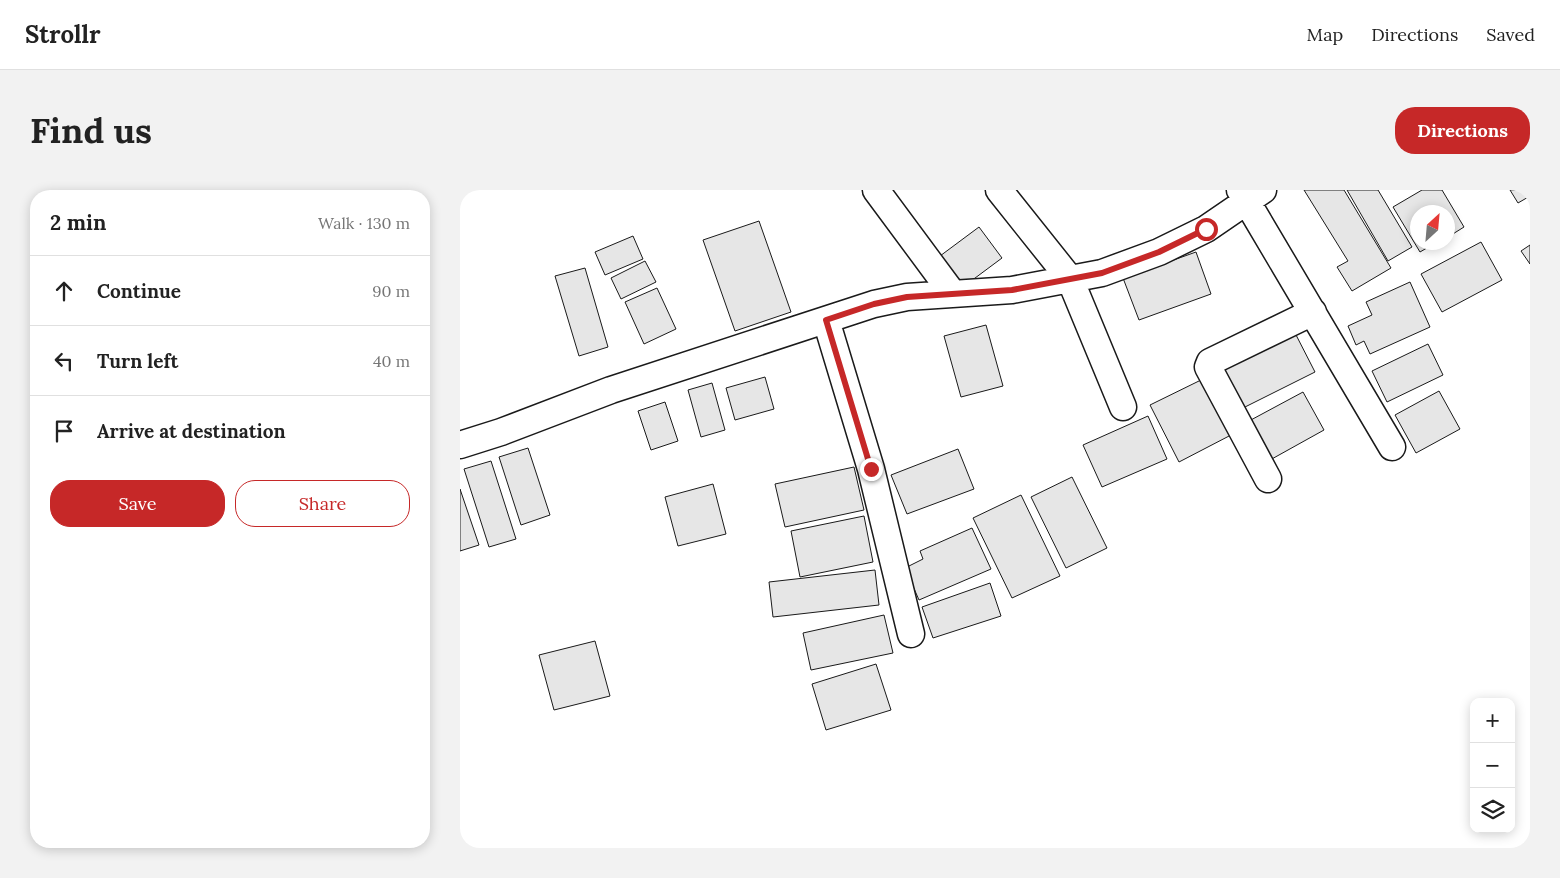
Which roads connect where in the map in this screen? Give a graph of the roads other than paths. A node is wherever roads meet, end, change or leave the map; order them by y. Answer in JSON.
{"nodes":[{"id":1,"x":876,"y":190,"type":"edge"},
{"id":2,"x":999,"y":190,"type":"edge"},
{"id":3,"x":1250,"y":194,"type":"edge"},
{"id":4,"x":1070,"y":279,"type":"junction"},
{"id":5,"x":953,"y":294,"type":"junction"},
{"id":6,"x":1313,"y":312,"type":"junction"},
{"id":7,"x":826,"y":320,"type":"junction"},
{"id":8,"x":1122,"y":407,"type":"dead end"},
{"id":9,"x":460,"y":445,"type":"edge"},
{"id":10,"x":1392,"y":447,"type":"dead end"},
{"id":11,"x":1268,"y":479,"type":"dead end"},
{"id":12,"x":911,"y":634,"type":"dead end"}],
"edges":[{"from":1,"to":5,"type":"street"},
{"from":2,"to":4,"type":"street"},
{"from":3,"to":4,"type":"street"},
{"from":3,"to":6,"type":"street"},
{"from":4,"to":5,"type":"street"},
{"from":4,"to":8,"type":"street"},
{"from":5,"to":7,"type":"street"},
{"from":6,"to":10,"type":"street"},
{"from":6,"to":11,"type":"street"},
{"from":7,"to":9,"type":"street"},
{"from":7,"to":12,"type":"street"}]}
